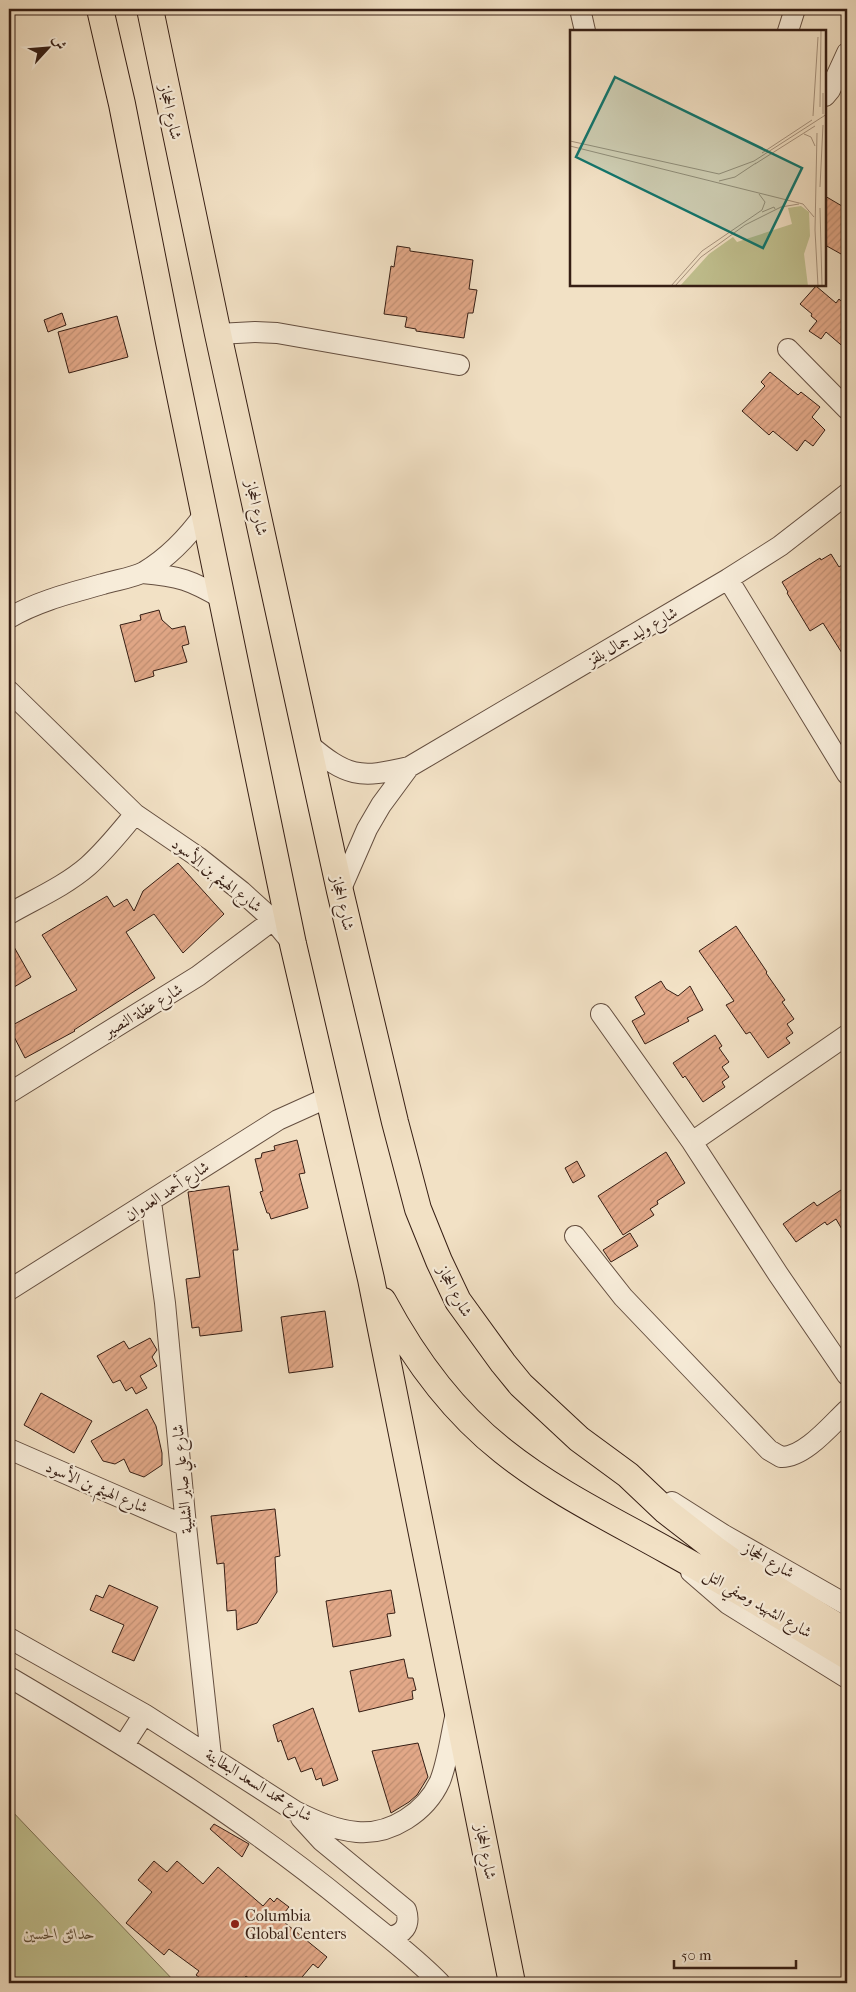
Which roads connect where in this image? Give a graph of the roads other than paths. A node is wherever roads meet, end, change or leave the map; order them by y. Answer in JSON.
{"nodes":[{"id":1,"x":100,"y":9,"type":"edge"},
{"id":2,"x":580,"y":9,"type":"edge"},
{"id":3,"x":795,"y":9,"type":"edge"},
{"id":4,"x":153,"y":12,"type":"edge"},
{"id":5,"x":585,"y":30,"type":"edge"},
{"id":6,"x":788,"y":30,"type":"edge"},
{"id":7,"x":847,"y":53,"type":"edge"},
{"id":8,"x":826,"y":95,"type":"edge"},
{"id":9,"x":218,"y":334,"type":"junction"},
{"id":10,"x":788,"y":349,"type":"dead end"},
{"id":11,"x":459,"y":366,"type":"dead end"},
{"id":12,"x":847,"y":409,"type":"edge"},
{"id":13,"x":847,"y":494,"type":"edge"},
{"id":14,"x":205,"y":513,"type":"junction"},
{"id":15,"x":142,"y":573,"type":"junction"},
{"id":16,"x":728,"y":580,"type":"junction"},
{"id":17,"x":223,"y":599,"type":"junction"},
{"id":18,"x":18,"y":608,"type":"edge"},
{"id":19,"x":9,"y":618,"type":"edge"},
{"id":20,"x":9,"y":693,"type":"edge"},
{"id":21,"x":308,"y":743,"type":"junction"},
{"id":22,"x":409,"y":767,"type":"junction"},
{"id":23,"x":847,"y":774,"type":"edge"},
{"id":24,"x":135,"y":814,"type":"junction"},
{"id":25,"x":340,"y":891,"type":"junction"},
{"id":26,"x":9,"y":914,"type":"edge"},
{"id":27,"x":272,"y":920,"type":"junction"},
{"id":28,"x":293,"y":944,"type":"junction"},
{"id":29,"x":601,"y":1014,"type":"dead end"},
{"id":30,"x":847,"y":1036,"type":"edge"},
{"id":31,"x":9,"y":1093,"type":"edge"},
{"id":32,"x":328,"y":1097,"type":"junction"},
{"id":33,"x":692,"y":1142,"type":"junction"},
{"id":34,"x":151,"y":1202,"type":"junction"},
{"id":35,"x":575,"y":1236,"type":"dead end"},
{"id":36,"x":371,"y":1279,"type":"junction"},
{"id":37,"x":9,"y":1290,"type":"edge"},
{"id":38,"x":847,"y":1375,"type":"edge"},
{"id":39,"x":847,"y":1410,"type":"edge"},
{"id":40,"x":9,"y":1449,"type":"edge"},
{"id":41,"x":628,"y":1475,"type":"joint"},
{"id":42,"x":186,"y":1526,"type":"junction"},
{"id":43,"x":668,"y":1551,"type":"junction"},
{"id":44,"x":838,"y":1625,"type":"edge"},
{"id":45,"x":9,"y":1638,"type":"edge"},
{"id":46,"x":847,"y":1656,"type":"edge"},
{"id":47,"x":9,"y":1677,"type":"edge"},
{"id":48,"x":847,"y":1678,"type":"edge"},
{"id":49,"x":458,"y":1706,"type":"junction"},
{"id":50,"x":144,"y":1714,"type":"junction"},
{"id":51,"x":124,"y":1745,"type":"junction"},
{"id":52,"x":211,"y":1756,"type":"junction"},
{"id":53,"x":295,"y":1811,"type":"junction"},
{"id":54,"x":388,"y":1937,"type":"junction"},
{"id":55,"x":440,"y":1983,"type":"edge"},
{"id":56,"x":512,"y":1983,"type":"edge"}],
"edges":[{"from":1,"to":14,"type":"main road","name":"شارع الحجاز"},
{"from":2,"to":5,"type":"street"},
{"from":3,"to":6,"type":"street"},
{"from":4,"to":9,"type":"main road","name":"شارع الحجاز"},
{"from":7,"to":8,"type":"street"},
{"from":9,"to":11,"type":"street"},
{"from":9,"to":21,"type":"main road","name":"شارع الحجاز"},
{"from":10,"to":12,"type":"street"},
{"from":13,"to":16,"type":"street","name":"شارع وليد جمال بلقز"},
{"from":14,"to":15,"type":"street"},
{"from":14,"to":17,"type":"main road","name":"شارع الحجاز"},
{"from":15,"to":17,"type":"street"},
{"from":15,"to":18,"type":"street"},
{"from":16,"to":22,"type":"street","name":"شارع وليد جمال بلقز"},
{"from":16,"to":23,"type":"street"},
{"from":17,"to":28,"type":"main road","name":"شارع الحجاز"},
{"from":18,"to":19,"type":"street"},
{"from":20,"to":24,"type":"street","name":"شارع الهيثم بن الأسود"},
{"from":21,"to":22,"type":"street","name":"شارع وليد جمال بلقز"},
{"from":21,"to":25,"type":"main road","name":"شارع الحجاز"},
{"from":22,"to":25,"type":"street","name":"شارع وليد جمال بلقز"},
{"from":24,"to":26,"type":"street"},
{"from":24,"to":27,"type":"street","name":"شارع الهيثم بن الأسود"},
{"from":25,"to":41,"type":"main road","name":"شارع الحجاز"},
{"from":27,"to":28,"type":"street","name":"شارع الهيثم بن الأسود"},
{"from":27,"to":31,"type":"street","name":"شارع عقلة النصير"},
{"from":28,"to":32,"type":"main road","name":"شارع الحجاز"},
{"from":29,"to":33,"type":"street"},
{"from":30,"to":33,"type":"street"},
{"from":32,"to":34,"type":"street","name":"شارع أحمد العدوان"},
{"from":32,"to":36,"type":"main road","name":"شارع الحجاز"},
{"from":33,"to":38,"type":"street"},
{"from":34,"to":37,"type":"street","name":"شارع أحمد العدوان"},
{"from":34,"to":42,"type":"street","name":"شارع علي صابر الشلبية"},
{"from":35,"to":39,"type":"street"},
{"from":36,"to":43,"type":"main road","name":"شارع الحجاز"},
{"from":36,"to":49,"type":"main road","name":"شارع الحجاز"},
{"from":40,"to":42,"type":"street","name":"شارع الهيثم بن الأسود"},
{"from":41,"to":44,"type":"main road","name":"شارع الشهيد وصفي التل"},
{"from":42,"to":52,"type":"street","name":"شارع علي صابر الشلبية"},
{"from":43,"to":44,"type":"main road","name":"شارع الشهيد وصفي التل"},
{"from":43,"to":48,"type":"street","name":"شارع الحجاز"},
{"from":44,"to":46,"type":"main road","name":"شارع الشهيد وصفي التل"},
{"from":45,"to":50,"type":"street","name":"شارع محمد السعد البطاينة"},
{"from":47,"to":51,"type":"street"},
{"from":49,"to":53,"type":"street","name":"شارع محمد السعد البطاينة"},
{"from":49,"to":56,"type":"main road","name":"شارع الحجاز"},
{"from":50,"to":51,"type":"street"},
{"from":50,"to":52,"type":"street","name":"شارع محمد السعد البطاينة"},
{"from":51,"to":54,"type":"street"},
{"from":52,"to":53,"type":"street","name":"شارع محمد السعد البطاينة"},
{"from":53,"to":54,"type":"street"},
{"from":54,"to":55,"type":"street"}]}
